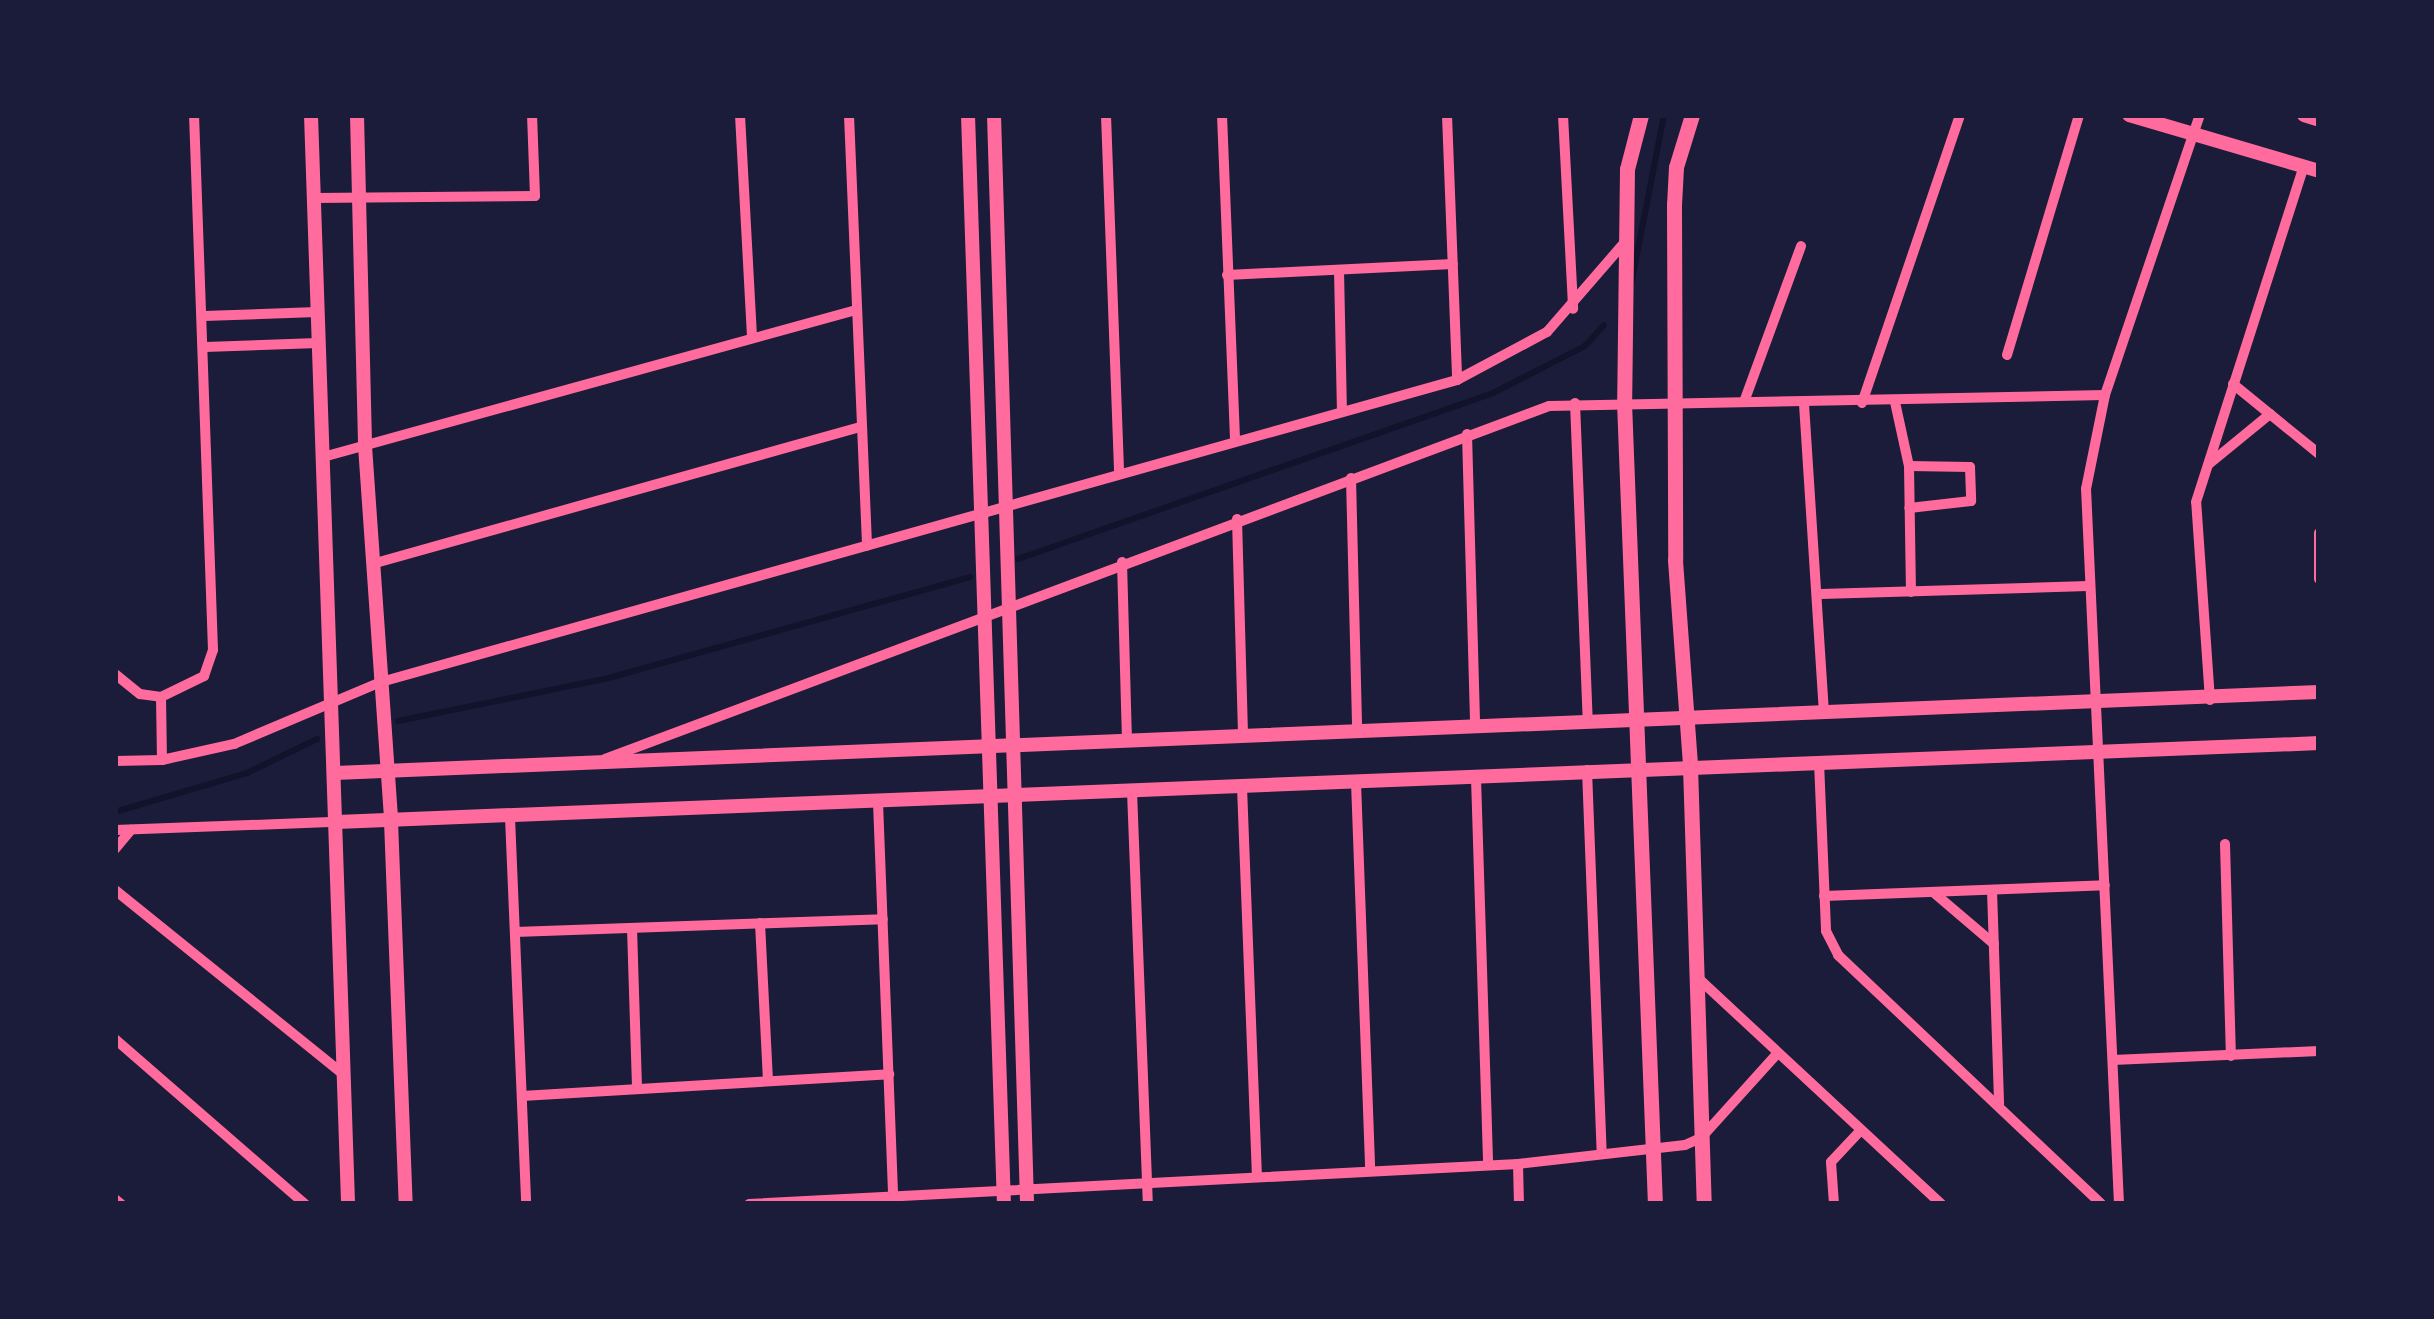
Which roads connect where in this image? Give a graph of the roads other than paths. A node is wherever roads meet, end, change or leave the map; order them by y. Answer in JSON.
{"nodes":[{"id":1,"x":194,"y":115,"type":"edge"},
{"id":2,"x":311,"y":115,"type":"edge"},
{"id":3,"x":357,"y":115,"type":"edge"},
{"id":4,"x":532,"y":115,"type":"edge"},
{"id":5,"x":740,"y":115,"type":"edge"},
{"id":6,"x":849,"y":115,"type":"edge"},
{"id":7,"x":968,"y":115,"type":"edge"},
{"id":8,"x":994,"y":115,"type":"edge"},
{"id":9,"x":1106,"y":115,"type":"edge"},
{"id":10,"x":1222,"y":115,"type":"edge"},
{"id":11,"x":1447,"y":115,"type":"edge"},
{"id":12,"x":1563,"y":115,"type":"edge"},
{"id":13,"x":1641,"y":115,"type":"edge"},
{"id":14,"x":1692,"y":115,"type":"edge"},
{"id":15,"x":1960,"y":115,"type":"edge"},
{"id":16,"x":2078,"y":115,"type":"edge"},
{"id":17,"x":2129,"y":115,"type":"edge"},
{"id":18,"x":2200,"y":115,"type":"edge"},
{"id":19,"x":2304,"y":115,"type":"edge"},
{"id":20,"x":2319,"y":120,"type":"edge"},
{"id":21,"x":2193,"y":134,"type":"junction"},
{"id":22,"x":2312,"y":168,"type":"edge"},
{"id":23,"x":314,"y":198,"type":"junction"},
{"id":24,"x":360,"y":198,"type":"junction"},
{"id":25,"x":971,"y":200,"type":"junction"},
{"id":26,"x":996,"y":200,"type":"junction"},
{"id":27,"x":1624,"y":243,"type":"junction"},
{"id":28,"x":1802,"y":246,"type":"dead end"},
{"id":29,"x":1453,"y":264,"type":"junction"},
{"id":30,"x":1339,"y":270,"type":"junction"},
{"id":31,"x":1227,"y":274,"type":"junction"},
{"id":32,"x":1573,"y":309,"type":"junction"},
{"id":33,"x":856,"y":310,"type":"junction"},
{"id":34,"x":317,"y":312,"type":"junction"},
{"id":35,"x":204,"y":316,"type":"junction"},
{"id":36,"x":752,"y":336,"type":"junction"},
{"id":37,"x":318,"y":343,"type":"junction"},
{"id":38,"x":205,"y":347,"type":"junction"},
{"id":39,"x":2006,"y":355,"type":"dead end"},
{"id":40,"x":1457,"y":380,"type":"junction"},
{"id":41,"x":2234,"y":384,"type":"junction"},
{"id":42,"x":2105,"y":395,"type":"junction"},
{"id":43,"x":1624,"y":402,"type":"junction"},
{"id":44,"x":1673,"y":402,"type":"junction"},
{"id":45,"x":1744,"y":402,"type":"junction"},
{"id":46,"x":1862,"y":402,"type":"junction"},
{"id":47,"x":1895,"y":402,"type":"junction"},
{"id":48,"x":1575,"y":403,"type":"junction"},
{"id":49,"x":1804,"y":404,"type":"junction"},
{"id":50,"x":1342,"y":410,"type":"junction"},
{"id":51,"x":2270,"y":414,"type":"junction"},
{"id":52,"x":860,"y":426,"type":"junction"},
{"id":53,"x":1467,"y":434,"type":"junction"},
{"id":54,"x":1235,"y":442,"type":"junction"},
{"id":55,"x":365,"y":446,"type":"junction"},
{"id":56,"x":2319,"y":454,"type":"edge"},
{"id":57,"x":323,"y":456,"type":"junction"},
{"id":58,"x":1909,"y":466,"type":"junction"},
{"id":59,"x":2207,"y":466,"type":"junction"},
{"id":60,"x":1119,"y":474,"type":"junction"},
{"id":61,"x":1351,"y":478,"type":"junction"},
{"id":62,"x":1006,"y":506,"type":"junction"},
{"id":63,"x":1909,"y":508,"type":"junction"},
{"id":64,"x":983,"y":513,"type":"junction"},
{"id":65,"x":1237,"y":519,"type":"junction"},
{"id":66,"x":2319,"y":533,"type":"edge"},
{"id":67,"x":868,"y":546,"type":"junction"},
{"id":68,"x":2318,"y":560,"type":"edge"},
{"id":69,"x":1122,"y":562,"type":"junction"},
{"id":70,"x":372,"y":564,"type":"junction"},
{"id":71,"x":2319,"y":580,"type":"edge"},
{"id":72,"x":2088,"y":586,"type":"junction"},
{"id":73,"x":1911,"y":592,"type":"junction"},
{"id":74,"x":1821,"y":594,"type":"junction"},
{"id":75,"x":1010,"y":604,"type":"junction"},
{"id":76,"x":986,"y":613,"type":"junction"},
{"id":77,"x":115,"y":674,"type":"edge"},
{"id":78,"x":380,"y":682,"type":"junction"},
{"id":79,"x":2319,"y":692,"type":"edge"},
{"id":80,"x":160,"y":697,"type":"junction"},
{"id":81,"x":332,"y":697,"type":"junction"},
{"id":82,"x":2210,"y":700,"type":"junction"},
{"id":83,"x":2094,"y":704,"type":"junction"},
{"id":84,"x":1824,"y":711,"type":"junction"},
{"id":85,"x":1686,"y":716,"type":"junction"},
{"id":86,"x":1636,"y":718,"type":"junction"},
{"id":87,"x":1588,"y":720,"type":"junction"},
{"id":88,"x":1475,"y":725,"type":"junction"},
{"id":89,"x":1357,"y":729,"type":"junction"},
{"id":90,"x":1243,"y":735,"type":"junction"},
{"id":91,"x":1127,"y":740,"type":"junction"},
{"id":92,"x":2319,"y":744,"type":"edge"},
{"id":93,"x":1017,"y":747,"type":"junction"},
{"id":94,"x":991,"y":749,"type":"junction"},
{"id":95,"x":2098,"y":752,"type":"junction"},
{"id":96,"x":162,"y":760,"type":"junction"},
{"id":97,"x":115,"y":761,"type":"edge"},
{"id":98,"x":1819,"y":762,"type":"junction"},
{"id":99,"x":590,"y":764,"type":"junction"},
{"id":100,"x":1690,"y":766,"type":"junction"},
{"id":101,"x":1638,"y":768,"type":"junction"},
{"id":102,"x":1587,"y":770,"type":"junction"},
{"id":103,"x":388,"y":771,"type":"junction"},
{"id":104,"x":335,"y":773,"type":"junction"},
{"id":105,"x":1476,"y":778,"type":"junction"},
{"id":106,"x":1356,"y":782,"type":"junction"},
{"id":107,"x":1242,"y":786,"type":"junction"},
{"id":108,"x":1132,"y":791,"type":"junction"},
{"id":109,"x":1018,"y":797,"type":"junction"},
{"id":110,"x":992,"y":798,"type":"junction"},
{"id":111,"x":878,"y":802,"type":"junction"},
{"id":112,"x":510,"y":816,"type":"junction"},
{"id":113,"x":391,"y":821,"type":"junction"},
{"id":114,"x":337,"y":822,"type":"junction"},
{"id":115,"x":117,"y":830,"type":"edge"},
{"id":116,"x":131,"y":830,"type":"junction"},
{"id":117,"x":2225,"y":844,"type":"dead end"},
{"id":118,"x":115,"y":849,"type":"edge"},
{"id":119,"x":2105,"y":886,"type":"junction"},
{"id":120,"x":115,"y":890,"type":"edge"},
{"id":121,"x":1992,"y":890,"type":"junction"},
{"id":122,"x":1932,"y":892,"type":"junction"},
{"id":123,"x":1824,"y":896,"type":"junction"},
{"id":124,"x":883,"y":919,"type":"junction"},
{"id":125,"x":760,"y":924,"type":"junction"},
{"id":126,"x":632,"y":928,"type":"junction"},
{"id":127,"x":515,"y":932,"type":"junction"},
{"id":128,"x":1994,"y":944,"type":"junction"},
{"id":129,"x":1698,"y":978,"type":"junction"},
{"id":130,"x":115,"y":1038,"type":"edge"},
{"id":131,"x":2319,"y":1051,"type":"edge"},
{"id":132,"x":1777,"y":1054,"type":"junction"},
{"id":133,"x":2231,"y":1056,"type":"junction"},
{"id":134,"x":2113,"y":1060,"type":"junction"},
{"id":135,"x":343,"y":1074,"type":"junction"},
{"id":136,"x":889,"y":1074,"type":"junction"},
{"id":137,"x":768,"y":1081,"type":"junction"},
{"id":138,"x":637,"y":1089,"type":"junction"},
{"id":139,"x":522,"y":1096,"type":"junction"},
{"id":140,"x":2000,"y":1104,"type":"junction"},
{"id":141,"x":1860,"y":1131,"type":"junction"},
{"id":142,"x":1701,"y":1138,"type":"junction"},
{"id":143,"x":1654,"y":1150,"type":"junction"},
{"id":144,"x":1602,"y":1153,"type":"junction"},
{"id":145,"x":1518,"y":1164,"type":"junction"},
{"id":146,"x":1488,"y":1166,"type":"junction"},
{"id":147,"x":1370,"y":1171,"type":"junction"},
{"id":148,"x":1257,"y":1176,"type":"junction"},
{"id":149,"x":1146,"y":1184,"type":"junction"},
{"id":150,"x":893,"y":1196,"type":"junction"},
{"id":151,"x":1003,"y":1198,"type":"edge"},
{"id":152,"x":1027,"y":1198,"type":"edge"},
{"id":153,"x":305,"y":1204,"type":"edge"},
{"id":154,"x":348,"y":1204,"type":"edge"},
{"id":155,"x":406,"y":1204,"type":"edge"},
{"id":156,"x":526,"y":1204,"type":"edge"},
{"id":157,"x":750,"y":1204,"type":"edge"},
{"id":158,"x":1148,"y":1204,"type":"edge"},
{"id":159,"x":1519,"y":1204,"type":"edge"},
{"id":160,"x":1655,"y":1204,"type":"edge"},
{"id":161,"x":1704,"y":1204,"type":"edge"},
{"id":162,"x":1834,"y":1204,"type":"edge"},
{"id":163,"x":1941,"y":1204,"type":"edge"},
{"id":164,"x":2101,"y":1204,"type":"edge"},
{"id":165,"x":2119,"y":1204,"type":"edge"}],
"edges":[{"from":1,"to":35,"type":"street"},
{"from":2,"to":23,"type":"street"},
{"from":3,"to":24,"type":"street"},
{"from":4,"to":24,"type":"street"},
{"from":5,"to":36,"type":"street"},
{"from":6,"to":33,"type":"street"},
{"from":7,"to":25,"type":"street"},
{"from":8,"to":26,"type":"street"},
{"from":9,"to":60,"type":"street"},
{"from":10,"to":31,"type":"street"},
{"from":11,"to":29,"type":"street"},
{"from":12,"to":32,"type":"street"},
{"from":13,"to":27,"type":"main road"},
{"from":14,"to":44,"type":"main road"},
{"from":15,"to":46,"type":"street"},
{"from":16,"to":39,"type":"street"},
{"from":17,"to":21,"type":"street"},
{"from":18,"to":21,"type":"street"},
{"from":19,"to":20,"type":"street"},
{"from":21,"to":22,"type":"street"},
{"from":21,"to":42,"type":"street"},
{"from":22,"to":41,"type":"street"},
{"from":23,"to":24,"type":"street"},
{"from":23,"to":34,"type":"street"},
{"from":24,"to":55,"type":"street"},
{"from":25,"to":26,"type":"street"},
{"from":25,"to":64,"type":"street"},
{"from":26,"to":62,"type":"street"},
{"from":27,"to":32,"type":"street"},
{"from":27,"to":43,"type":"main road"},
{"from":28,"to":45,"type":"street"},
{"from":29,"to":30,"type":"street"},
{"from":29,"to":40,"type":"street"},
{"from":30,"to":31,"type":"street"},
{"from":30,"to":50,"type":"street"},
{"from":31,"to":54,"type":"street"},
{"from":32,"to":40,"type":"street"},
{"from":33,"to":36,"type":"street"},
{"from":33,"to":52,"type":"street"},
{"from":34,"to":35,"type":"street"},
{"from":34,"to":37,"type":"street"},
{"from":35,"to":38,"type":"street"},
{"from":36,"to":55,"type":"street"},
{"from":37,"to":38,"type":"street"},
{"from":37,"to":57,"type":"street"},
{"from":38,"to":80,"type":"street"},
{"from":40,"to":50,"type":"street"},
{"from":41,"to":51,"type":"street"},
{"from":41,"to":59,"type":"street"},
{"from":42,"to":47,"type":"street"},
{"from":42,"to":72,"type":"street"},
{"from":43,"to":44,"type":"street"},
{"from":43,"to":48,"type":"street"},
{"from":43,"to":86,"type":"main road"},
{"from":44,"to":45,"type":"street"},
{"from":44,"to":85,"type":"main road"},
{"from":45,"to":49,"type":"street"},
{"from":46,"to":47,"type":"street"},
{"from":46,"to":49,"type":"street"},
{"from":47,"to":58,"type":"street"},
{"from":48,"to":53,"type":"street"},
{"from":48,"to":87,"type":"street"},
{"from":49,"to":74,"type":"street"},
{"from":50,"to":54,"type":"street"},
{"from":51,"to":56,"type":"street"},
{"from":51,"to":59,"type":"street"},
{"from":52,"to":67,"type":"street"},
{"from":52,"to":70,"type":"street"},
{"from":53,"to":61,"type":"street"},
{"from":53,"to":88,"type":"street"},
{"from":54,"to":60,"type":"street"},
{"from":55,"to":57,"type":"street"},
{"from":55,"to":70,"type":"street"},
{"from":57,"to":81,"type":"street"},
{"from":58,"to":63,"type":"street"},
{"from":58,"to":63,"type":"street"},
{"from":59,"to":82,"type":"street"},
{"from":60,"to":62,"type":"street"},
{"from":61,"to":65,"type":"street"},
{"from":61,"to":89,"type":"street"},
{"from":62,"to":64,"type":"street"},
{"from":62,"to":75,"type":"street"},
{"from":63,"to":73,"type":"street"},
{"from":64,"to":67,"type":"street"},
{"from":64,"to":76,"type":"street"},
{"from":65,"to":69,"type":"street"},
{"from":65,"to":90,"type":"street"},
{"from":66,"to":68,"type":"street"},
{"from":67,"to":78,"type":"street"},
{"from":68,"to":71,"type":"street"},
{"from":69,"to":75,"type":"street"},
{"from":69,"to":91,"type":"street"},
{"from":70,"to":78,"type":"street"},
{"from":72,"to":73,"type":"street"},
{"from":72,"to":83,"type":"street"},
{"from":73,"to":74,"type":"street"},
{"from":74,"to":84,"type":"street"},
{"from":75,"to":76,"type":"street"},
{"from":75,"to":93,"type":"street"},
{"from":76,"to":94,"type":"street"},
{"from":76,"to":99,"type":"street"},
{"from":77,"to":80,"type":"street"},
{"from":78,"to":81,"type":"street"},
{"from":78,"to":103,"type":"street"},
{"from":79,"to":82,"type":"street"},
{"from":80,"to":96,"type":"street"},
{"from":81,"to":96,"type":"street"},
{"from":81,"to":104,"type":"street"},
{"from":82,"to":83,"type":"street"},
{"from":83,"to":84,"type":"street"},
{"from":83,"to":95,"type":"street"},
{"from":84,"to":85,"type":"street"},
{"from":85,"to":86,"type":"street"},
{"from":85,"to":100,"type":"main road"},
{"from":86,"to":87,"type":"street"},
{"from":86,"to":101,"type":"main road"},
{"from":87,"to":88,"type":"street"},
{"from":88,"to":89,"type":"street"},
{"from":89,"to":90,"type":"street"},
{"from":90,"to":91,"type":"street"},
{"from":91,"to":93,"type":"street"},
{"from":92,"to":95,"type":"street"},
{"from":93,"to":94,"type":"street"},
{"from":93,"to":109,"type":"street"},
{"from":94,"to":99,"type":"street"},
{"from":94,"to":110,"type":"street"},
{"from":95,"to":98,"type":"street"},
{"from":95,"to":119,"type":"street"},
{"from":96,"to":97,"type":"street"},
{"from":98,"to":100,"type":"street"},
{"from":98,"to":123,"type":"street"},
{"from":99,"to":103,"type":"street"},
{"from":100,"to":101,"type":"street"},
{"from":100,"to":129,"type":"main road"},
{"from":101,"to":102,"type":"street"},
{"from":101,"to":143,"type":"main road"},
{"from":102,"to":105,"type":"street"},
{"from":102,"to":144,"type":"street"},
{"from":103,"to":104,"type":"street"},
{"from":103,"to":113,"type":"street"},
{"from":104,"to":114,"type":"street"},
{"from":105,"to":106,"type":"street"},
{"from":105,"to":146,"type":"street"},
{"from":106,"to":107,"type":"street"},
{"from":106,"to":147,"type":"street"},
{"from":107,"to":108,"type":"street"},
{"from":107,"to":148,"type":"street"},
{"from":108,"to":109,"type":"street"},
{"from":108,"to":149,"type":"street"},
{"from":109,"to":110,"type":"street"},
{"from":109,"to":152,"type":"street"},
{"from":110,"to":111,"type":"street"},
{"from":110,"to":151,"type":"street"},
{"from":111,"to":112,"type":"street"},
{"from":111,"to":124,"type":"street"},
{"from":112,"to":113,"type":"street"},
{"from":112,"to":127,"type":"street"},
{"from":113,"to":114,"type":"street"},
{"from":113,"to":155,"type":"street"},
{"from":114,"to":116,"type":"street"},
{"from":114,"to":135,"type":"street"},
{"from":115,"to":116,"type":"street"},
{"from":116,"to":118,"type":"street"},
{"from":117,"to":133,"type":"street"},
{"from":119,"to":121,"type":"street"},
{"from":119,"to":134,"type":"street"},
{"from":120,"to":135,"type":"street"},
{"from":121,"to":122,"type":"street"},
{"from":121,"to":128,"type":"street"},
{"from":122,"to":123,"type":"street"},
{"from":122,"to":128,"type":"street"},
{"from":123,"to":140,"type":"street"},
{"from":124,"to":125,"type":"street"},
{"from":124,"to":136,"type":"street"},
{"from":125,"to":126,"type":"street"},
{"from":125,"to":137,"type":"street"},
{"from":126,"to":127,"type":"street"},
{"from":126,"to":138,"type":"street"},
{"from":127,"to":139,"type":"street"},
{"from":128,"to":140,"type":"street"},
{"from":129,"to":132,"type":"street"},
{"from":129,"to":142,"type":"main road"},
{"from":130,"to":153,"type":"street"},
{"from":131,"to":133,"type":"street"},
{"from":132,"to":141,"type":"street"},
{"from":132,"to":142,"type":"street"},
{"from":133,"to":134,"type":"street"},
{"from":134,"to":165,"type":"street"},
{"from":135,"to":154,"type":"street"},
{"from":136,"to":137,"type":"street"},
{"from":136,"to":150,"type":"street"},
{"from":137,"to":138,"type":"street"},
{"from":138,"to":139,"type":"street"},
{"from":139,"to":156,"type":"street"},
{"from":140,"to":164,"type":"street"},
{"from":141,"to":162,"type":"street"},
{"from":141,"to":163,"type":"street"},
{"from":142,"to":143,"type":"street"},
{"from":142,"to":161,"type":"main road"},
{"from":143,"to":144,"type":"street"},
{"from":143,"to":160,"type":"main road"},
{"from":144,"to":145,"type":"street"},
{"from":145,"to":146,"type":"street"},
{"from":145,"to":159,"type":"street"},
{"from":146,"to":147,"type":"street"},
{"from":147,"to":148,"type":"street"},
{"from":148,"to":149,"type":"street"},
{"from":149,"to":152,"type":"street"},
{"from":149,"to":158,"type":"street"},
{"from":150,"to":151,"type":"street"},
{"from":150,"to":157,"type":"street"},
{"from":151,"to":152,"type":"street"}]}
